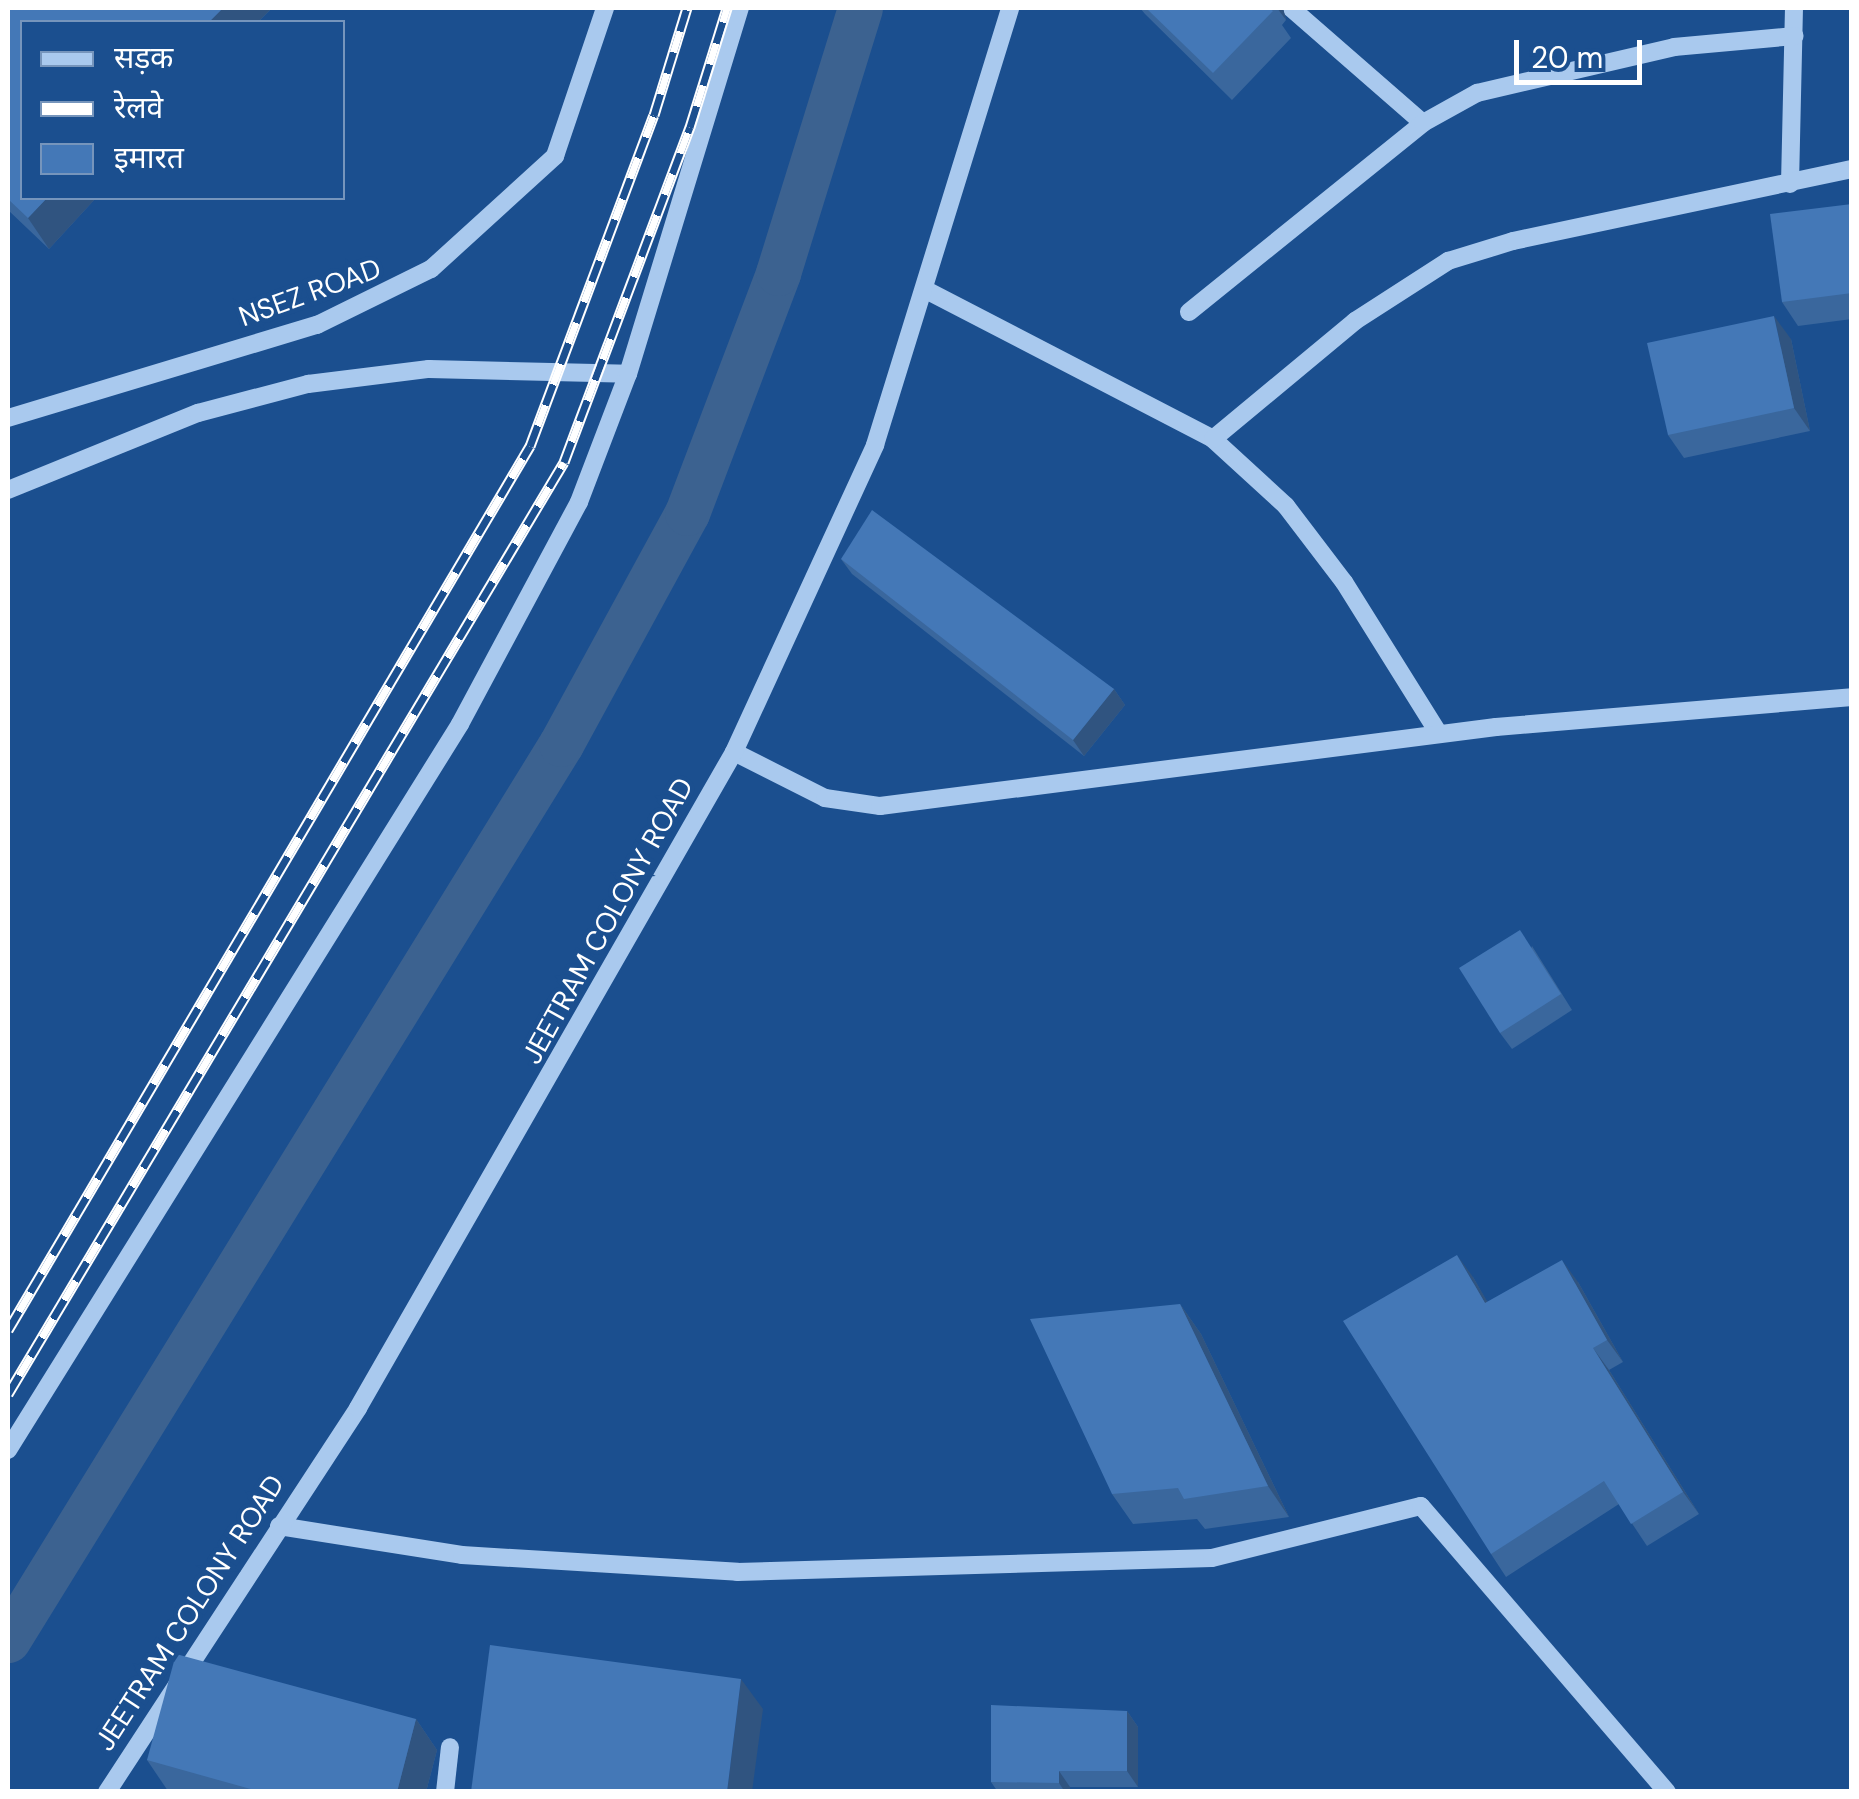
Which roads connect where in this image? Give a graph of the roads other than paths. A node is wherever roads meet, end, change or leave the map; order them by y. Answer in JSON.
{"nodes":[{"id":1,"x":606,"y":8,"type":"edge"},
{"id":2,"x":740,"y":8,"type":"edge"},
{"id":3,"x":1010,"y":8,"type":"edge"},
{"id":4,"x":1291,"y":8,"type":"edge"},
{"id":5,"x":1794,"y":8,"type":"edge"},
{"id":6,"x":1794,"y":36,"type":"junction"},
{"id":7,"x":1423,"y":123,"type":"junction"},
{"id":8,"x":1852,"y":169,"type":"edge"},
{"id":9,"x":1790,"y":184,"type":"junction"},
{"id":10,"x":924,"y":288,"type":"junction"},
{"id":11,"x":1188,"y":312,"type":"dead end"},
{"id":12,"x":628,"y":374,"type":"junction"},
{"id":13,"x":8,"y":418,"type":"edge"},
{"id":14,"x":1213,"y":439,"type":"junction"},
{"id":15,"x":8,"y":490,"type":"edge"},
{"id":16,"x":1852,"y":698,"type":"edge"},
{"id":17,"x":1439,"y":734,"type":"junction"},
{"id":18,"x":734,"y":752,"type":"junction"},
{"id":19,"x":8,"y":1414,"type":"edge"},
{"id":20,"x":27,"y":1420,"type":"junction"},
{"id":21,"x":8,"y":1450,"type":"edge"},
{"id":22,"x":279,"y":1526,"type":"junction"},
{"id":23,"x":450,"y":1746,"type":"dead end"},
{"id":24,"x":106,"y":1792,"type":"edge"},
{"id":25,"x":445,"y":1792,"type":"edge"},
{"id":26,"x":1667,"y":1792,"type":"edge"}],
"edges":[{"from":1,"to":13,"type":"street","name":"NSEZ ROAD"},
{"from":2,"to":12,"type":"street"},
{"from":3,"to":10,"type":"street","name":"JEETRAM COLONY ROAD"},
{"from":4,"to":7,"type":"street"},
{"from":5,"to":6,"type":"street"},
{"from":6,"to":7,"type":"street"},
{"from":6,"to":9,"type":"street"},
{"from":7,"to":11,"type":"street"},
{"from":8,"to":9,"type":"street"},
{"from":9,"to":14,"type":"street"},
{"from":10,"to":14,"type":"street"},
{"from":10,"to":18,"type":"street","name":"JEETRAM COLONY ROAD"},
{"from":12,"to":15,"type":"street"},
{"from":12,"to":20,"type":"street"},
{"from":14,"to":17,"type":"street"},
{"from":16,"to":17,"type":"street"},
{"from":17,"to":18,"type":"street"},
{"from":18,"to":22,"type":"street","name":"JEETRAM COLONY ROAD"},
{"from":19,"to":20,"type":"street"},
{"from":20,"to":21,"type":"street"},
{"from":22,"to":24,"type":"street","name":"JEETRAM COLONY ROAD"},
{"from":22,"to":26,"type":"street"},
{"from":23,"to":25,"type":"street"}]}
